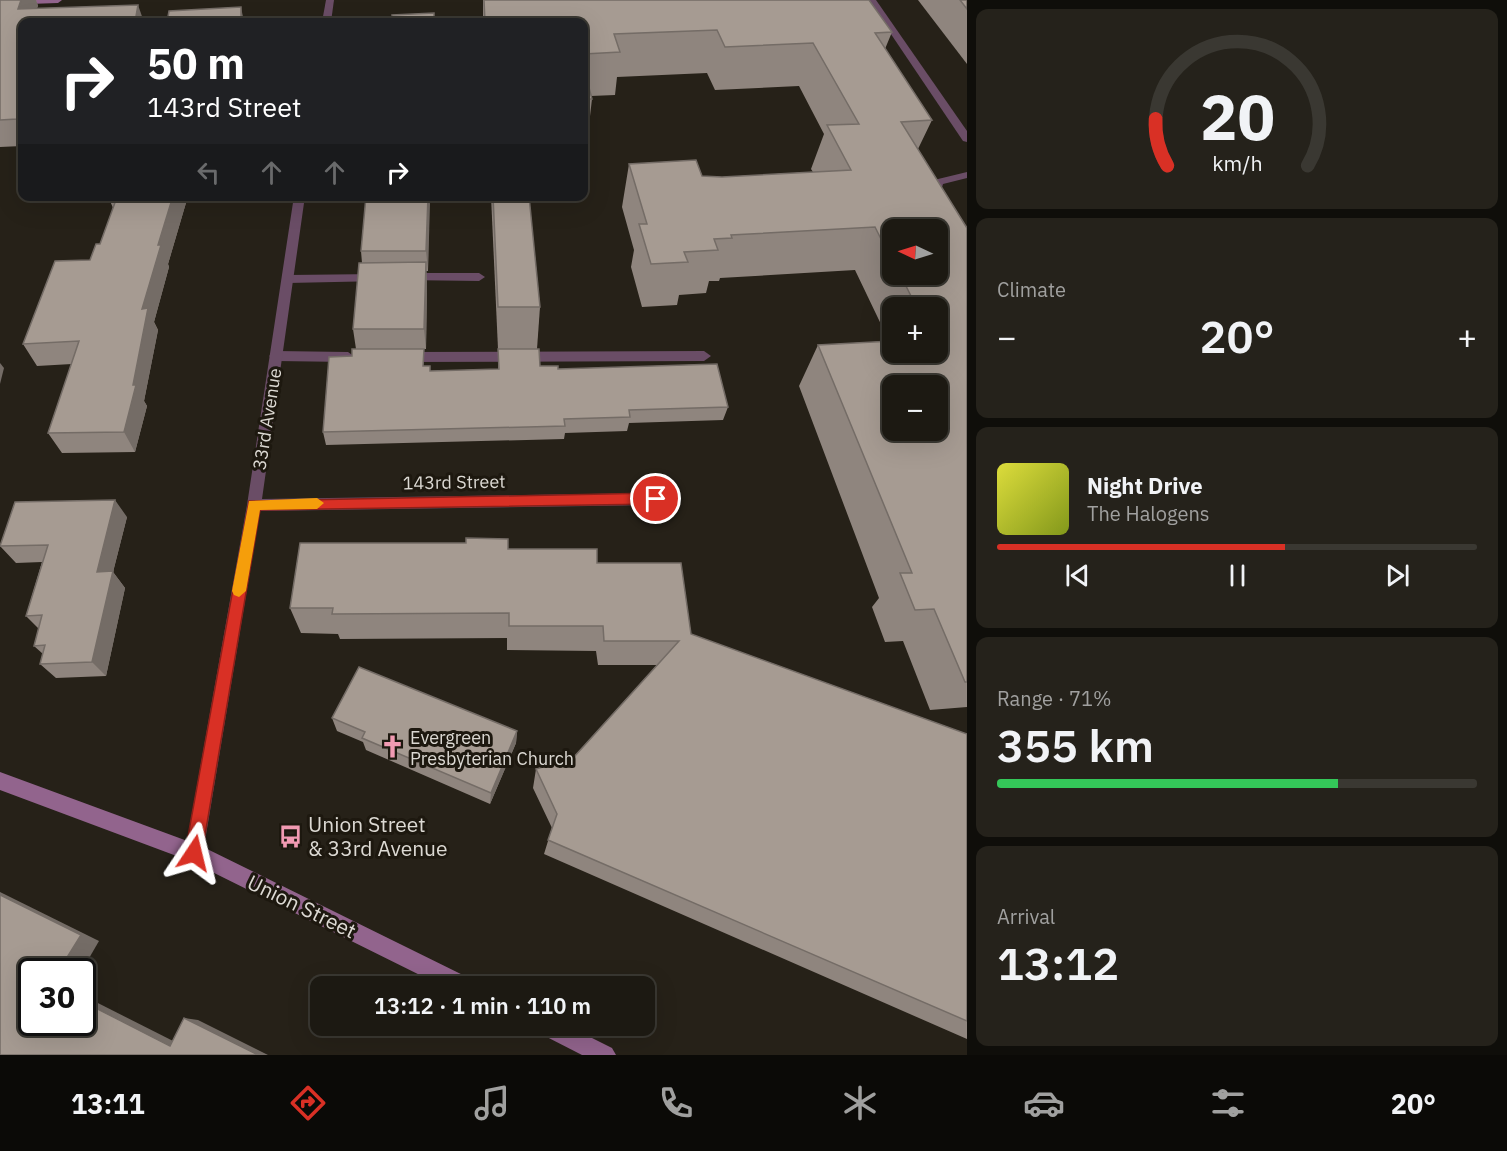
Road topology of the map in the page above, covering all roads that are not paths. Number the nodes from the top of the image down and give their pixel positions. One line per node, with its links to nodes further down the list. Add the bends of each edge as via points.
1 (58, 0): 4 (street)
2 (330, 0): 5 (street)
3 (872, 0): 6 (street)
4 (0, 2)
5 (328, 18)
6 (967, 139)
7 (967, 175): 9 (street, via 938,182 935,191)
8 (299, 201): 11 (street, 33rd Avenue)
9 (942, 209)
10 (479, 276): 11 (street)
11 (288, 279): 12 (street, 33rd Avenue)
12 (276, 356): 14 (street); 17 (street, 33rd Avenue)
13 (704, 356): 15 (street)
14 (357, 357)
15 (393, 357)
16 (656, 499): 17 (street, 143rd Street)
17 (254, 504): 19 (street, 33rd Avenue)
18 (0, 782): 19 (street, Union Street)
19 (194, 853): 20 (street, Union Street)
20 (444, 976)
21 (566, 1036): 22 (street)
22 (601, 1054)

